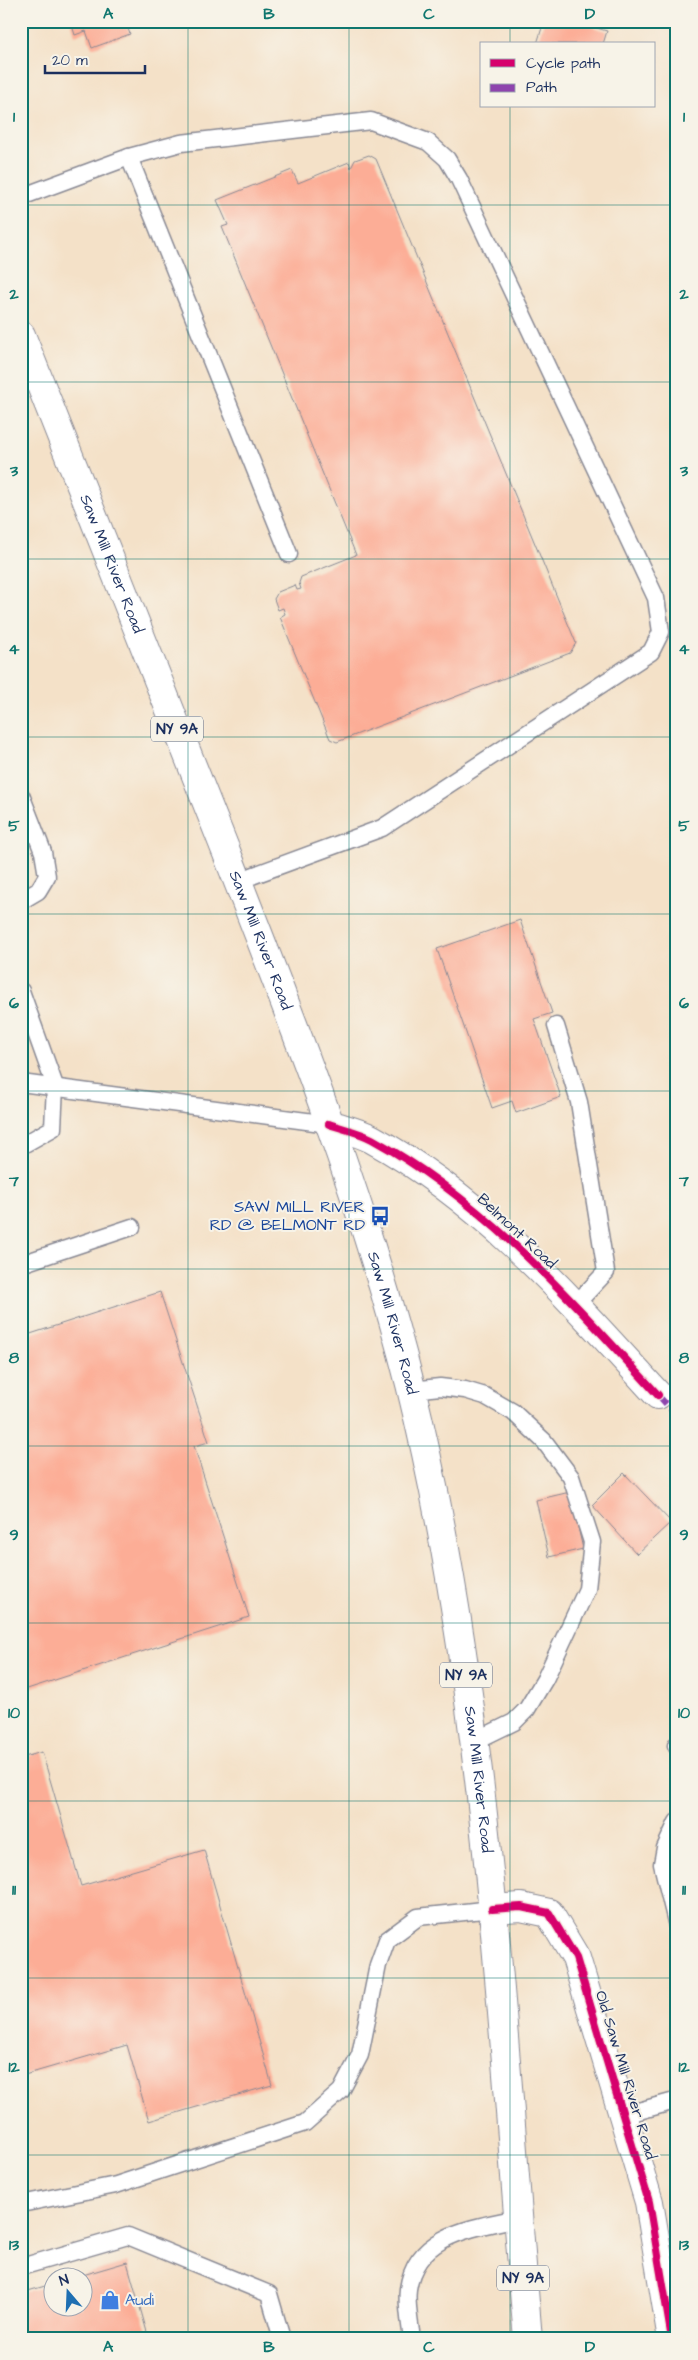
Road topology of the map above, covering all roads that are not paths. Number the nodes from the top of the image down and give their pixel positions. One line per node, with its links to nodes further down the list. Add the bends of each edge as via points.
1 (128, 158): 2 (lane); 4 (lane); 6 (lane, via 181,143 371,121 428,142 447,159 459,179 656,598 661,632 651,652 382,828)
2 (21, 197)
3 (21, 335): 6 (main road, Saw Mill River Road / NY 9A)
4 (289, 554)
5 (21, 795): 7 (lane, via 43,852 47,876 38,891)
6 (238, 881): 12 (main road, Saw Mill River Road / NY 9A)
7 (21, 901)
8 (22, 993): 11 (lane)
9 (556, 1026): 16 (lane, via 579,1102 606,1272)
10 (21, 1082): 11 (lane)
11 (55, 1086): 12 (lane); 13 (lane, via 53,1128)
12 (329, 1124): 16 (main road, Belmont Road, via 370,1138 429,1174 468,1203); 17 (main road, Saw Mill River Road / NY 9A, via 371,1247)
13 (21, 1146)
14 (132, 1227): 15 (lane)
15 (21, 1264)
16 (575, 1305): 18 (main road, Belmont Road)
17 (411, 1390): 19 (main road, Saw Mill River Road / NY 9A, via 446,1551); 19 (lane, via 440,1387 465,1390 485,1396 513,1412 544,1441 571,1476 592,1542 587,1589 545,1679 514,1722)
18 (658, 1395)
19 (475, 1741): 21 (main road, Saw Mill River Road / NY 9A)
20 (677, 1822): 22 (lane, via 665,1848 662,1864)
21 (492, 1909): 24 (main road, Old Saw Mill River Road, via 521,1907 549,1913 576,1958); 25 (lane, via 418,1917 387,1940 378,1965 360,2055 341,2091 306,2123 116,2185); 26 (main road, Saw Mill River Road / NY 9A)
22 (677, 1926)
23 (677, 2098): 24 (lane)
24 (624, 2115): 31 (main road, Old Saw Mill River Road, via 649,2202)
25 (21, 2204)
26 (518, 2218): 29 (lane, via 457,2232 429,2248 411,2275 408,2307); 30 (main road, Saw Mill River Road / NY 9A)
27 (21, 2267): 28 (lane, via 128,2236 269,2294)
28 (282, 2339)
29 (412, 2339)
30 (528, 2339)
31 (672, 2339)

